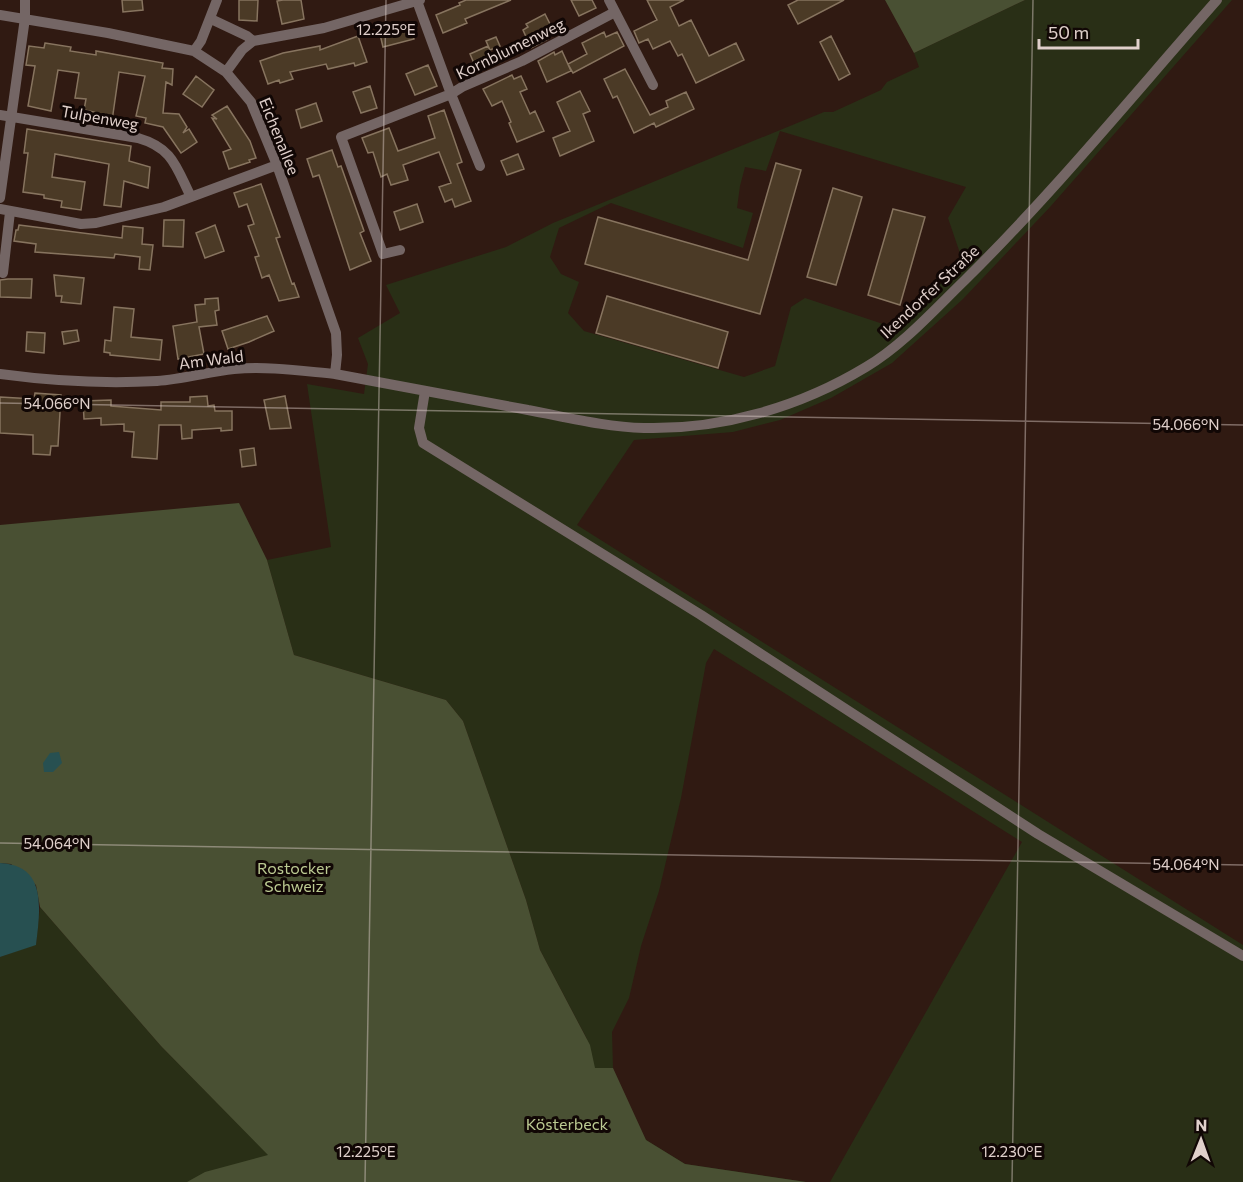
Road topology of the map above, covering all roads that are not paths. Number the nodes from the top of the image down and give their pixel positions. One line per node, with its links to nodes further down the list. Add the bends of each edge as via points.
1 (25, 0): 9 (street)
2 (217, 0): 10 (street)
3 (609, 0): 7 (street)
4 (1217, 0): 26 (street, Ikendorfer Straße, via 1005,240 910,334 868,366 826,390 738,418 643,428)
5 (418, 1): 6 (street); 15 (street, Kornblumenweg)
6 (392, 4): 11 (street, via 324,28)
7 (615, 12): 14 (street); 15 (street, Kornblumenweg)
8 (0, 15): 9 (street, Eichenallee)
9 (25, 18): 12 (street, Eichenallee); 16 (street)
10 (211, 19): 11 (street); 12 (street)
11 (253, 41): 13 (street)
12 (194, 51): 13 (street, Eichenallee)
13 (226, 72): 17 (street, Eichenallee, via 251,102)
14 (652, 85)
15 (451, 94): 18 (street, Kornblumenweg); 22 (street, Kornblumenweg, via 341,137 383,254)
16 (6, 116): 19 (street, Tulpenweg, via 152,142 172,159); 20 (street)
17 (277, 165): 19 (street); 25 (street, Eichenallee, via 336,333)
18 (480, 166)
19 (191, 197): 21 (street, via 96,223 81,224)
20 (0, 198)
21 (5, 210): 23 (street)
22 (400, 250)
23 (3, 273)
24 (0, 374): 25 (street, Am Wald, via 110,382 159,381 235,369)
25 (335, 374): 26 (street, Am Wald)
26 (424, 391): 27 (street, via 419,428 423,443 701,615 1038,834)
27 (1243, 956)

